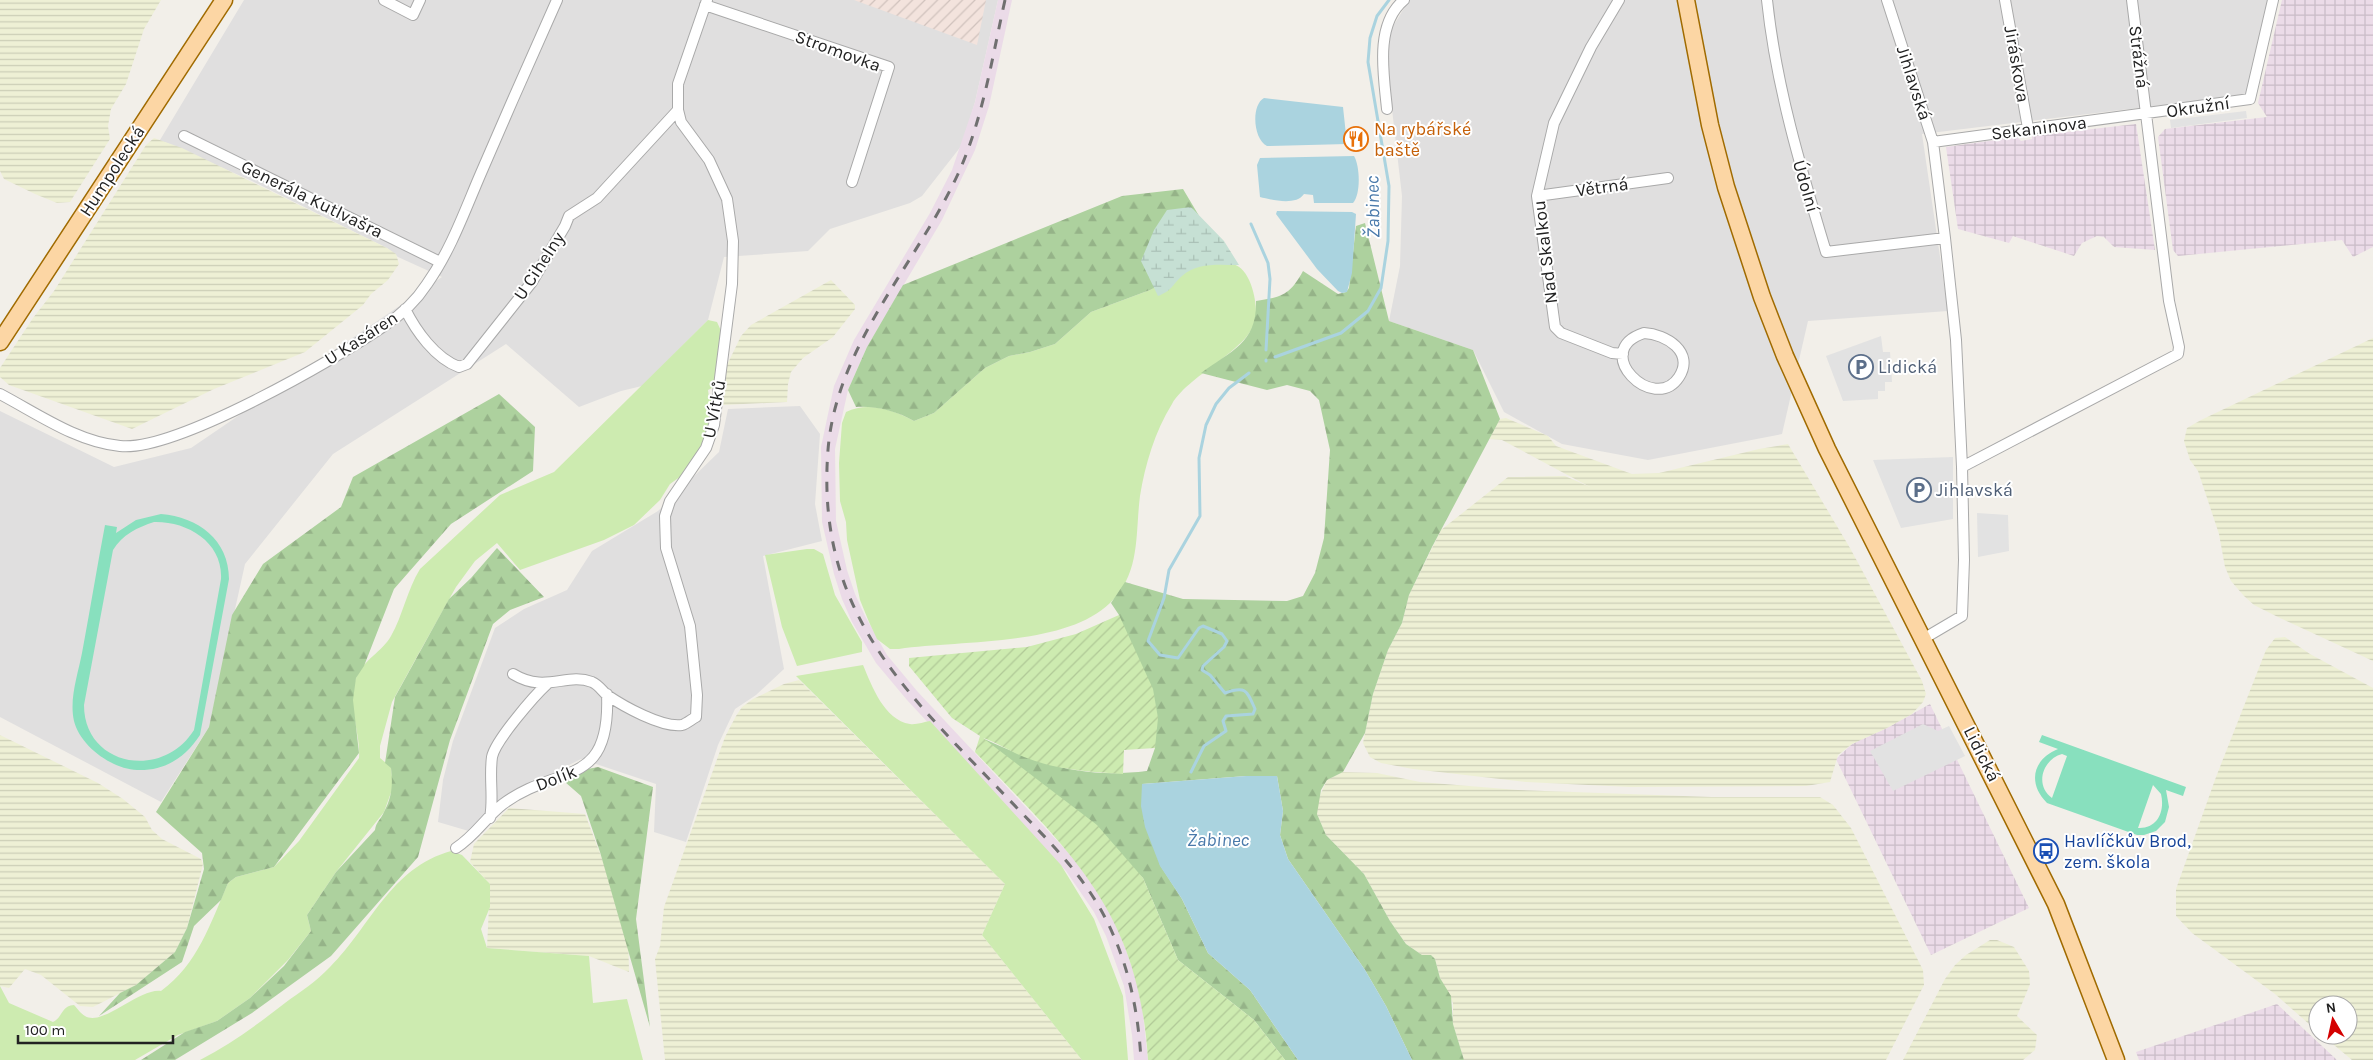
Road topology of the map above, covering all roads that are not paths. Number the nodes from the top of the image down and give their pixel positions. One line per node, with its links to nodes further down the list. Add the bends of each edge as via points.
1 (224, 0): 26 (main road, Humpolecká)
2 (384, 0): 3 (street, via 413,15)
3 (420, 0)
4 (557, 0): 24 (street, U Kasáren)
5 (1404, 0): 14 (street, via 1391,19 1382,47)
6 (1619, 0): 22 (street, Nad Skalkou, via 1554,123)
7 (1686, 0): 30 (main road, Lidická, via 1714,142 1728,196 1762,297 1823,440)
8 (1767, 0): 23 (street, Údolní, via 1771,39 1793,142 1826,252)
9 (1887, 0): 19 (street, Jihlavská)
10 (2005, 0): 17 (street, Jiráskova)
11 (2132, 0): 16 (street, Strážná)
12 (2273, 0): 16 (street, Okružní, via 2250,99)
13 (706, 3): 15 (street, U Vítků, via 678,84); 21 (street, Stromovka, via 889,67)
14 (1387, 109)
15 (678, 110): 25 (street, U Cihelny, via 596,198 569,216 532,282 466,364 454,365 436,351 422,337); 33 (street, U Vítků, via 681,122 721,182 731,215 733,241 728,324 714,425 706,448 670,501 665,516 666,548 690,626 696,671 696,717 682,725 656,721)
16 (2146, 114): 17 (street, Sekaninova); 29 (street, Strážná, via 2178,354)
17 (2028, 128): 19 (street, Sekaninova)
18 (184, 136): 24 (street, Generála Kutlvašra)
19 (1932, 142): 23 (street, Jihlavská)
20 (1668, 178): 22 (street, Větrná)
21 (852, 182)
22 (1537, 196): 27 (street, Nad Skalkou, via 1555,327 1561,333 1612,353)
23 (1945, 238): 29 (street, Jihlavská, via 1956,340)
24 (440, 262): 25 (street, U Kasáren)
25 (406, 309): 28 (street, U Kasáren, via 385,326 308,371 228,413 176,435 138,446 121,447 84,439)
26 (0, 342)
27 (1623, 354): 27 (street, via 1636,336 1662,336 1677,346 1682,370 1672,384 1648,387 1631,377 1623,364)
28 (0, 394)
29 (1962, 466): 30 (street, Jihlavská, via 1962,616)
30 (1922, 639): 36 (main road, Lidická, via 2030,846)
31 (513, 674): 32 (street, via 522,680)
32 (547, 684): 33 (street, via 583,680 595,684); 34 (street, via 494,752 489,786)
33 (607, 694): 34 (street, Dolík, via 607,723 596,756 582,769 528,788 502,805)
34 (490, 819): 35 (street, Dolík)
35 (456, 848)
36 (2116, 1060)

